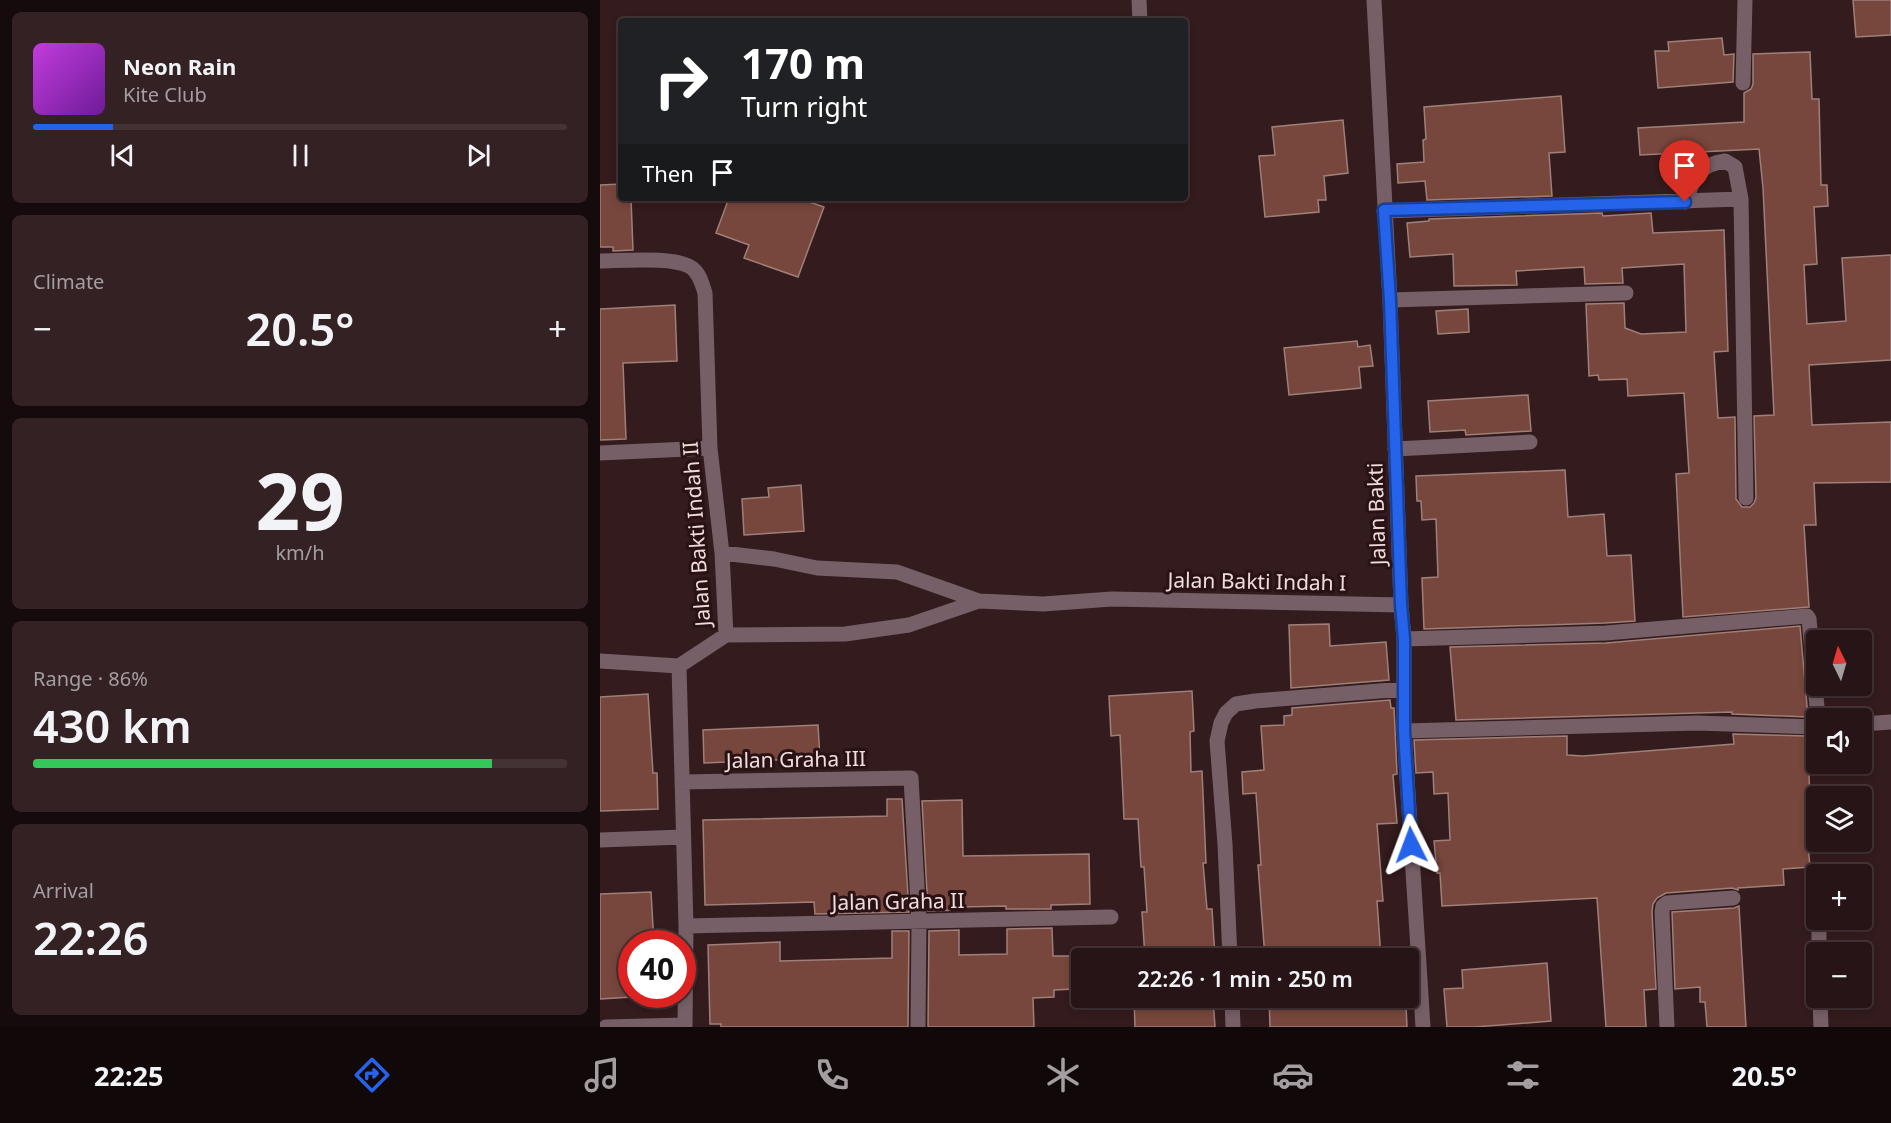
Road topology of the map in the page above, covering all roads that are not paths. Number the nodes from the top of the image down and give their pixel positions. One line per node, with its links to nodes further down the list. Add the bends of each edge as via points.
1 (1139, 0): 4 (street)
2 (1374, 0): 8 (street, Jalan Bakti)
3 (1745, 0): 5 (street)
4 (1140, 18)
5 (1743, 83)
6 (1742, 199): 7 (street); 7 (street, via 1734,167 1725,161 1701,170); 16 (street)
7 (1685, 202): 8 (street)
8 (1384, 210): 11 (street, Jalan Bakti)
9 (600, 261): 13 (street, Jalan Bakti Indah II, via 657,260 691,267 700,278 705,293)
10 (1626, 293): 11 (street)
11 (1390, 300): 14 (street, Jalan Bakti)
12 (1530, 442): 14 (street)
13 (710, 448): 15 (street); 17 (street, Jalan Bakti Indah II)
14 (1395, 449): 19 (street, Jalan Bakti)
15 (600, 453)
16 (1746, 498)
17 (722, 553): 18 (street, via 817,568 897,572); 20 (street, Jalan Bakti Indah II)
18 (979, 600): 19 (street, Jalan Bakti Indah I, via 1044,604 1112,599); 20 (street, via 909,624 845,634)
19 (1401, 605): 21 (street, Jalan Bakti)
20 (726, 635): 23 (street, Jalan Bakti Indah II)
21 (1404, 639): 24 (street, Jalan Bakti); 25 (street, via 1606,633 1807,616)
22 (600, 662): 23 (street)
23 (679, 666): 30 (street)
24 (1404, 689): 29 (street, Jalan Bakti); 37 (street, via 1255,700 1236,704 1226,713 1217,741)
25 (1817, 708)
26 (1891, 722): 27 (street)
27 (1872, 723)
28 (1806, 727): 29 (street, via 1697,723)
29 (1404, 731): 44 (street, Jalan Bakti)
30 (682, 782): 31 (street); 35 (street, Jalan Graha III, via 911,778)
31 (683, 837): 32 (street); 36 (street)
32 (600, 840)
33 (1733, 898): 45 (street, via 1663,906)
34 (1111, 917): 35 (street, Jalan Graha II)
35 (919, 922): 36 (street, Jalan Graha II); 42 (street)
36 (686, 927): 40 (street)
37 (1230, 948)
38 (1232, 1008): 43 (street)
39 (1820, 1008): 46 (street)
40 (685, 1026): 41 (street)
41 (606, 1027)
42 (918, 1027)
43 (1233, 1027)
44 (1423, 1027)
45 (1667, 1027)
46 (1821, 1027)

